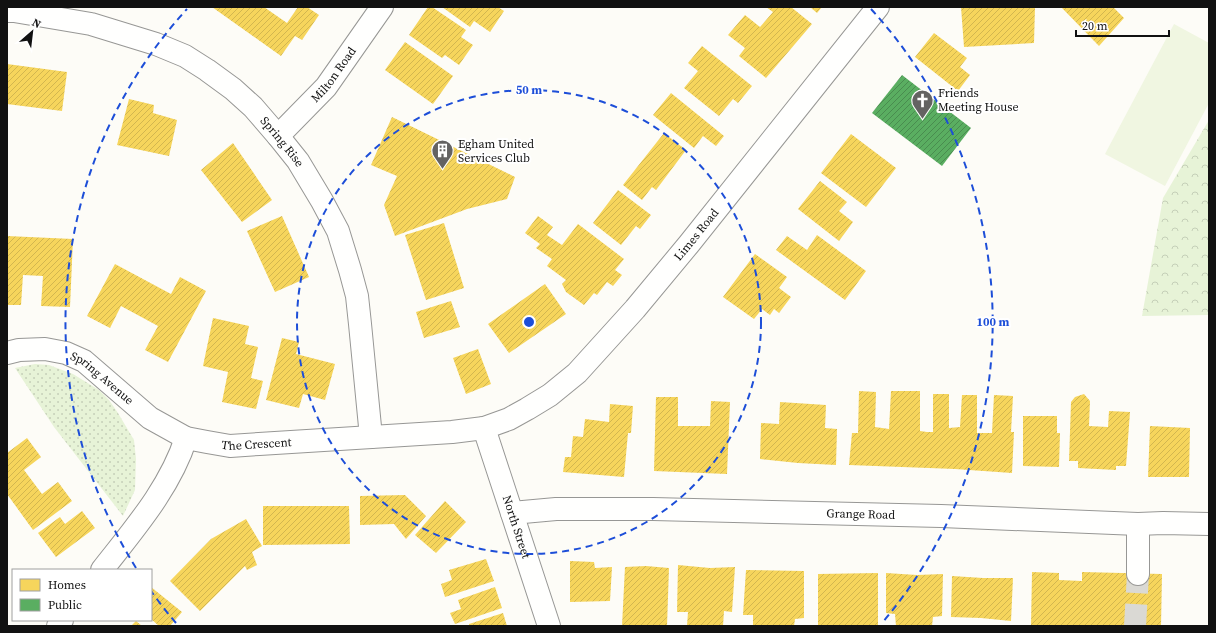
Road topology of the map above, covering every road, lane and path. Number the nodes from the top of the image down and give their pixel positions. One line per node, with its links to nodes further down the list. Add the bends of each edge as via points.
1 (382, 7): 5 (street, Milton Road, via 326,87)
2 (878, 7): 7 (street, Limes Road, via 689,244 577,373 550,395 527,409)
3 (42, 11): 4 (street, Spring Rise); 5 (street, Spring Rise, via 156,44 185,56 233,89)
4 (7, 12)
5 (278, 136): 8 (street, Spring Rise, via 298,161 338,231 356,296)
6 (7, 353): 9 (street, Spring Avenue, via 45,349 66,353 84,361 150,418)
7 (484, 428): 8 (street, The Crescent); 10 (street, North Street)
8 (371, 437): 9 (street, The Crescent, via 230,446)
9 (186, 438): 13 (street, via 182,452 162,488)
10 (512, 514): 11 (street, Grange Road, via 556,509 660,510 941,516); 15 (street, North Street)
11 (1138, 524): 12 (street, Grange Road); 14 (street)
12 (1209, 524)
13 (103, 569)
14 (1138, 574)
15 (549, 626)

